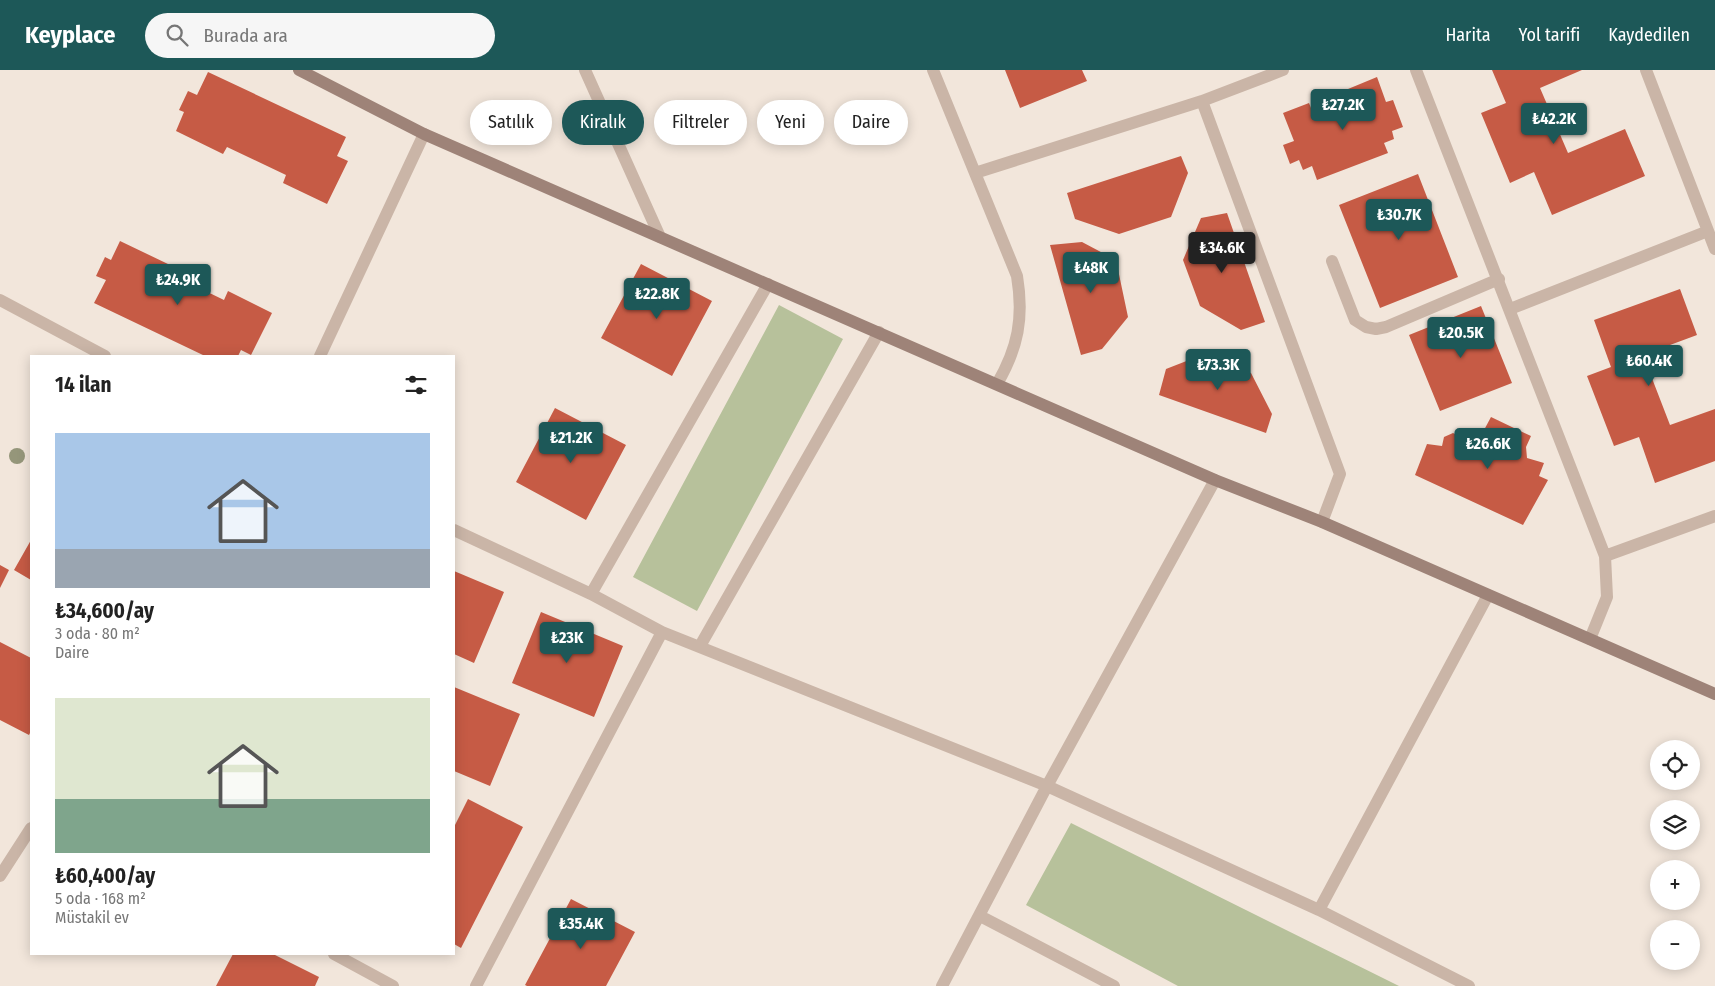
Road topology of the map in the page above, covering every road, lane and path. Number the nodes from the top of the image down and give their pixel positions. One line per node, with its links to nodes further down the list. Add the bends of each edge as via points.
1 (299, 70): 8 (street)
2 (585, 70): 11 (street)
3 (933, 70): 9 (street)
4 (1283, 70): 7 (street)
5 (1416, 70): 14 (street)
6 (1646, 70): 10 (street)
7 (1202, 101): 9 (street); 24 (street, via 1340,474)
8 (424, 134): 11 (street); 20 (street)
9 (975, 173): 21 (street, via 1017,276 1020,295 1018,333)
10 (1708, 230): 12 (street); 17 (street)
11 (660, 237): 15 (street)
12 (1715, 249)
13 (1332, 261): 14 (street, via 1355,320 1376,329)
14 (1499, 279): 17 (street)
15 (768, 284): 18 (street); 27 (street)
16 (0, 300): 19 (street)
17 (1510, 309): 26 (street)
18 (879, 332): 21 (street); 31 (street)
19 (103, 355)
20 (320, 355)
21 (997, 384): 22 (street)
22 (1216, 480): 24 (street); 33 (street)
23 (1715, 516): 26 (street)
24 (1322, 522): 28 (street)
25 (455, 530): 27 (street)
26 (1605, 556): 30 (street, via 1607,597)
27 (591, 594): 29 (street)
28 (1488, 595): 30 (street); 36 (street)
29 (662, 632): 31 (street); 40 (street)
30 (1590, 638): 32 (street)
31 (700, 646): 33 (street)
32 (1715, 694)
33 (1047, 786): 36 (street); 37 (street)
34 (30, 830): 35 (street)
35 (0, 876)
36 (1319, 910): 43 (street)
37 (980, 916): 41 (street); 42 (street)
38 (336, 955): 39 (street)
39 (392, 986)
40 (476, 986)
41 (942, 986)
42 (1114, 986)
43 (1470, 986)

